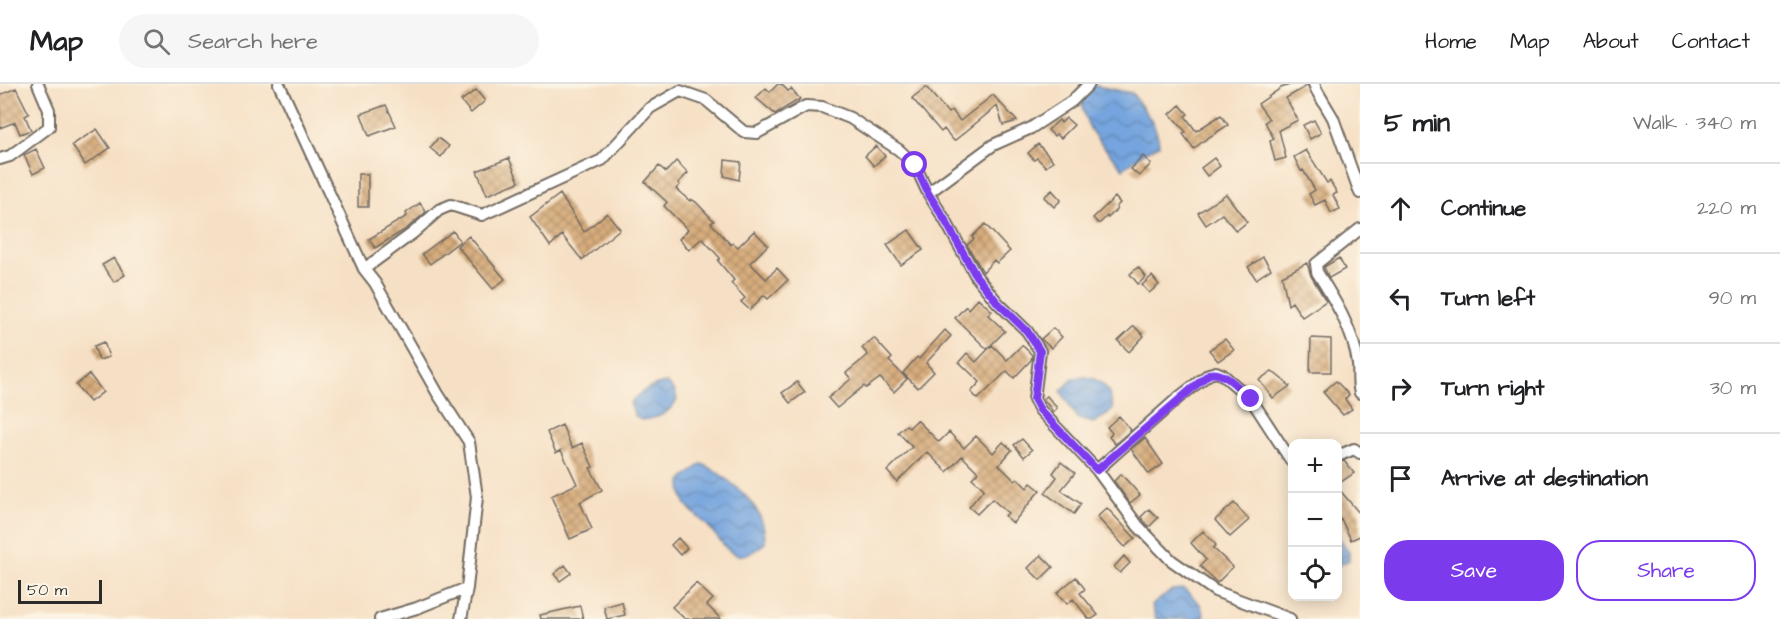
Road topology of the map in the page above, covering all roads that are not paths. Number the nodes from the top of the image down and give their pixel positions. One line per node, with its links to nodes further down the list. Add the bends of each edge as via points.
1 (39, 84): 5 (street, via 49,110 49,127)
2 (279, 84): 9 (street)
3 (1089, 84): 6 (street, via 1072,101 1031,128 993,145)
4 (1314, 84): 7 (street, via 1333,118)
5 (0, 159)
6 (928, 193): 9 (street, via 915,165 899,150 850,118 822,106 806,106 757,133 744,132 706,100 680,91 650,108 602,160 482,215 451,206 439,210); 14 (street, via 976,276 1027,331 1040,351 1034,399 1040,410)
7 (1360, 193)
8 (1360, 229): 10 (street, via 1316,264 1353,342)
9 (364, 269): 15 (street, via 469,442 477,497)
10 (1360, 393)
11 (1358, 449): 13 (street)
12 (1288, 454): 14 (street, via 1251,399 1216,372 1178,398)
13 (1342, 455)
14 (1097, 470): 18 (street, via 1138,526 1171,560 1215,591)
15 (466, 588): 16 (street); 17 (street)
16 (380, 619)
17 (461, 619)
18 (1290, 619)

